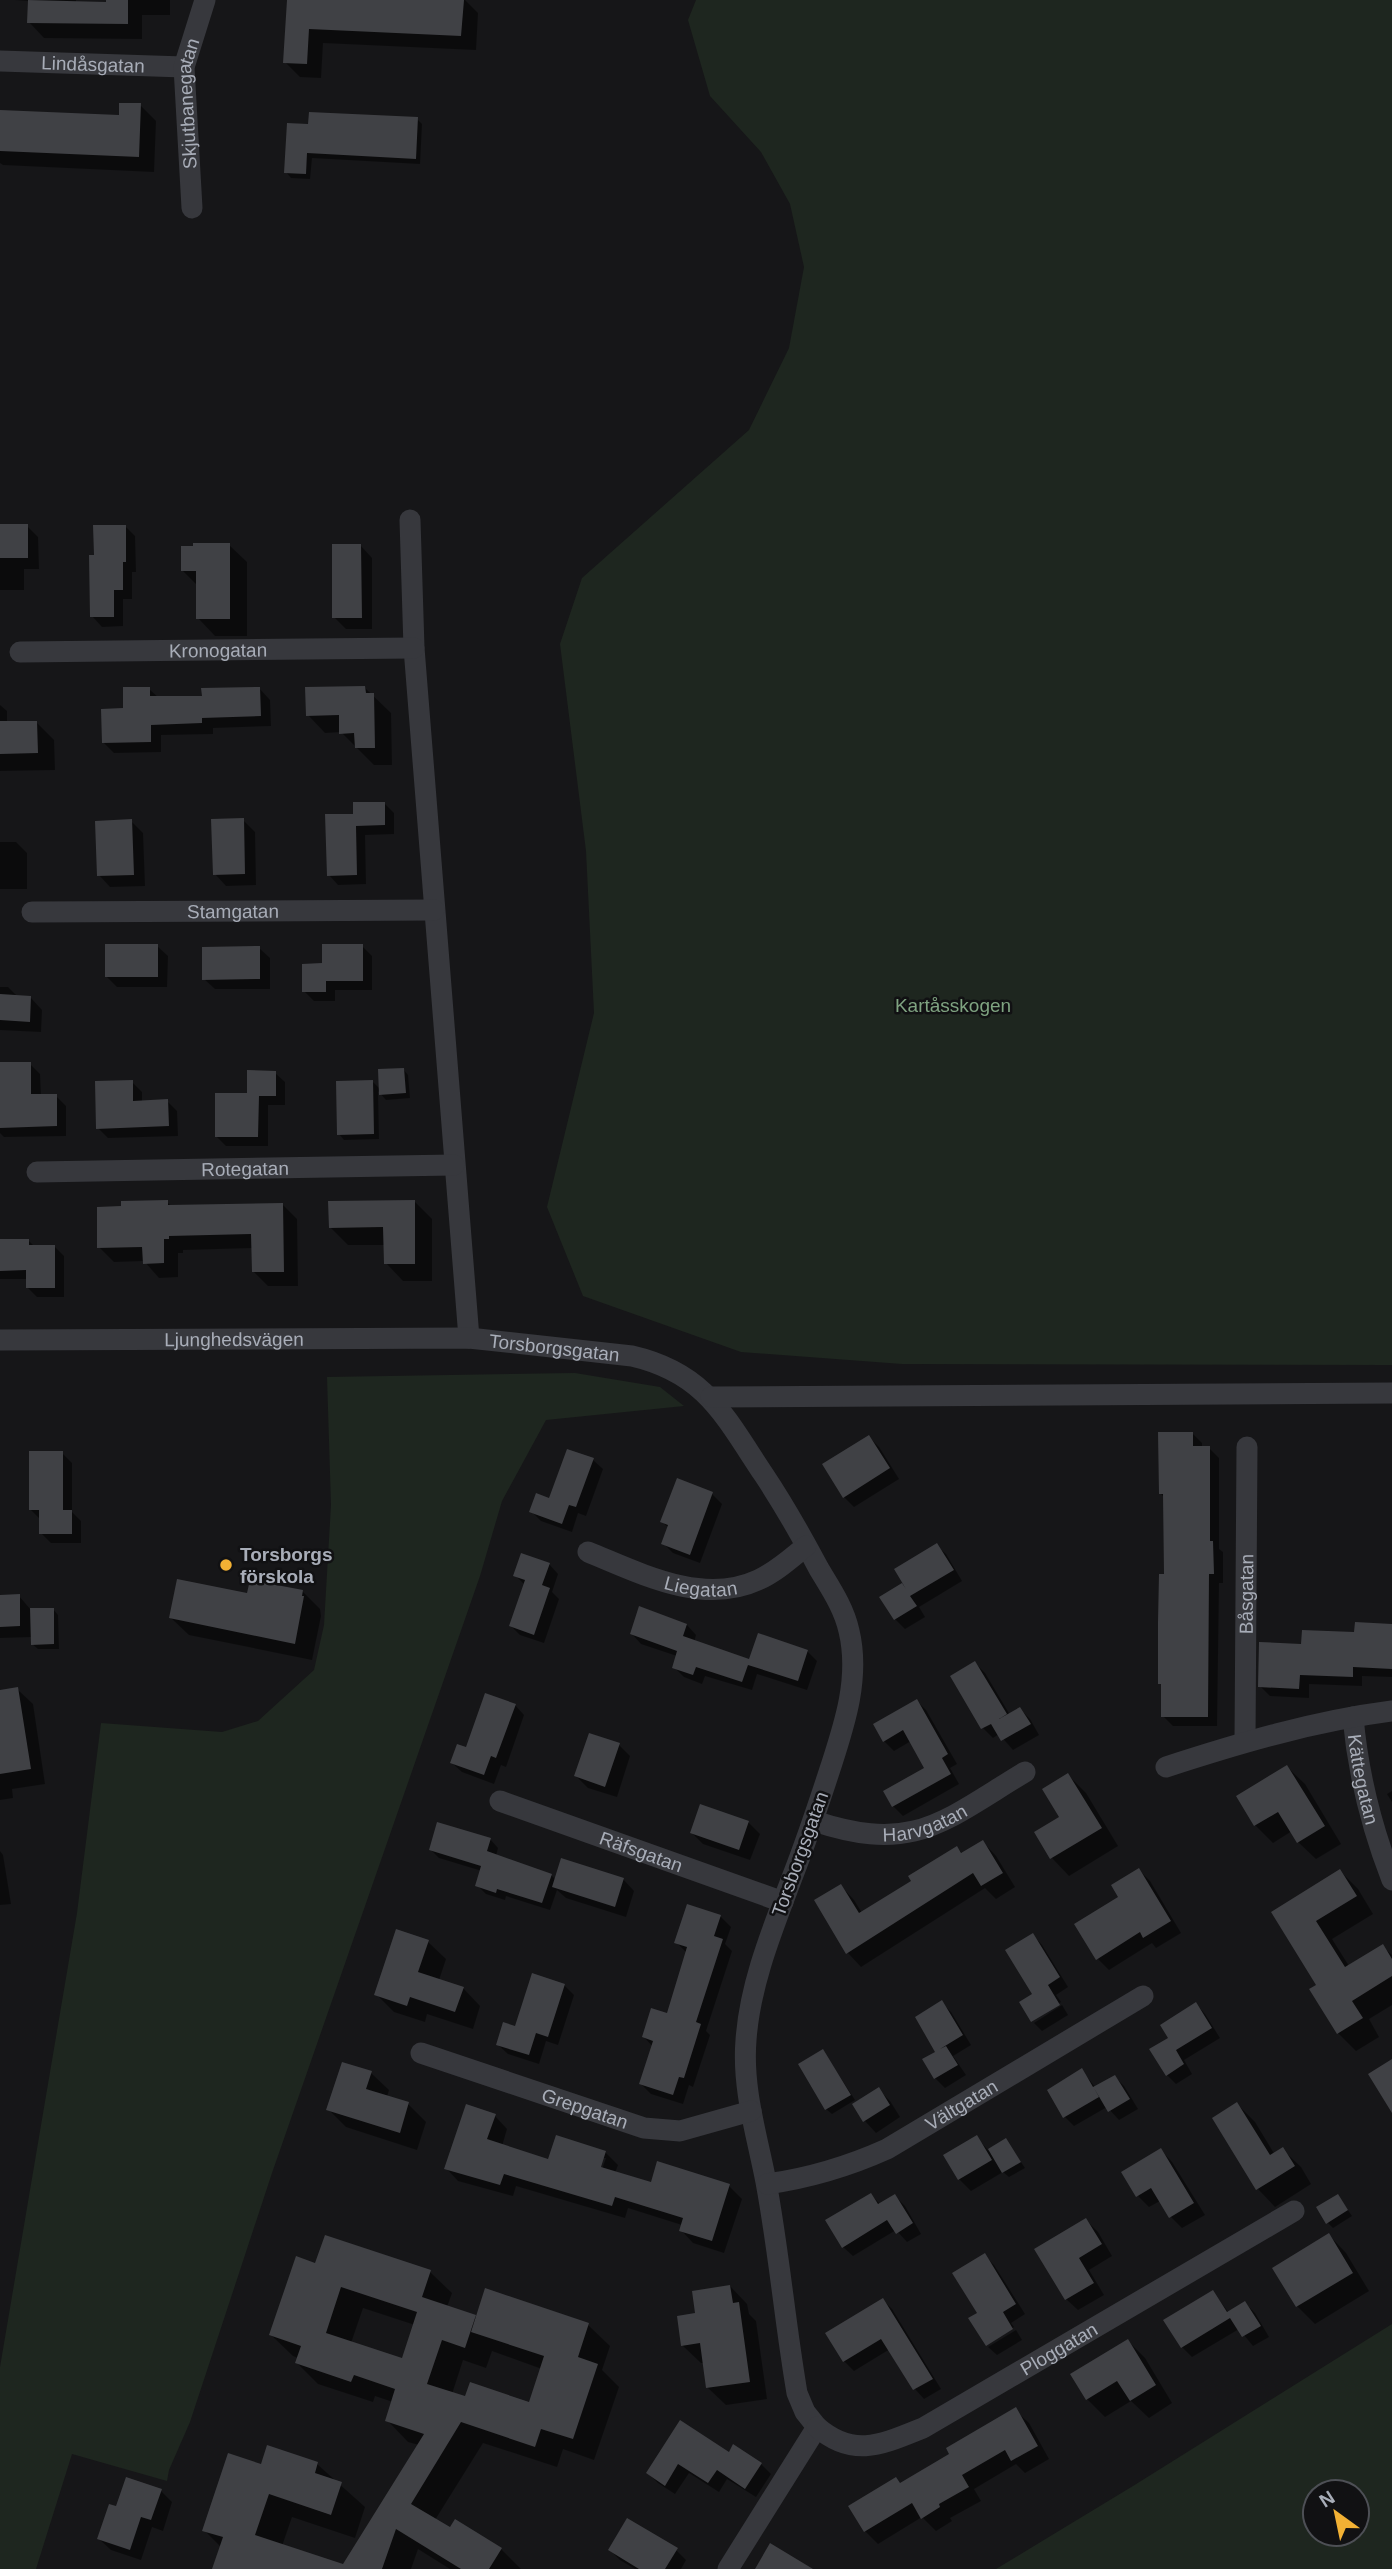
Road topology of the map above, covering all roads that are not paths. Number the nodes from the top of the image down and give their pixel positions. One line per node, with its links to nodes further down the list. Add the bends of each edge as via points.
1 (205, 0): 3 (street, Skjutbanegatan)
2 (0, 61): 3 (street, Lindåsgatan)
3 (184, 67): 4 (street, Skjutbanegatan)
4 (192, 208)
5 (410, 520): 6 (street)
6 (414, 648): 7 (street, Kronogatan); 8 (street)
7 (20, 652)
8 (434, 910): 9 (street, Stamgatan); 10 (street)
9 (32, 912)
10 (454, 1165): 11 (street, Rotegatan); 12 (street)
11 (37, 1172)
12 (468, 1338): 13 (street, Ljunghedsvägen); 15 (street, Torsborgsgatan, via 605,1352 655,1362)
13 (0, 1340)
14 (1392, 1393): 15 (street)
15 (711, 1397): 17 (street, Torsborgsgatan)
16 (1247, 1447): 21 (street, Båsgatan)
17 (806, 1546): 18 (street, Liegatan, via 761,1579 729,1589 688,1588); 25 (street, Torsborgsgatan, via 841,1606 854,1667 842,1731)
18 (588, 1552)
19 (1392, 1711): 20 (street)
20 (1353, 1717): 21 (street); 26 (street, Kättegatan, via 1364,1794)
21 (1245, 1741): 22 (street)
22 (1166, 1767)
23 (1025, 1772): 25 (street, Harvgatan, via 941,1823 910,1833 856,1833)
24 (500, 1801): 27 (street, Räfsgatan)
25 (814, 1821): 27 (street, Torsborgsgatan)
26 (1392, 1880)
27 (783, 1902): 30 (street, Torsborgsgatan, via 750,2006 744,2061)
28 (1143, 1996): 31 (street, Vältgatan, via 887,2149 828,2172)
29 (421, 2053): 30 (street, Grepgatan, via 643,2128 680,2132)
30 (751, 2110): 31 (street, Torsborgsgatan)
31 (766, 2184): 33 (street, Torsborgsgatan, via 797,2393 804,2412)
32 (1294, 2211): 33 (street, Ploggatan, via 923,2428 877,2445 858,2446 841,2444)
33 (817, 2427): 34 (street)
34 (728, 2569)

